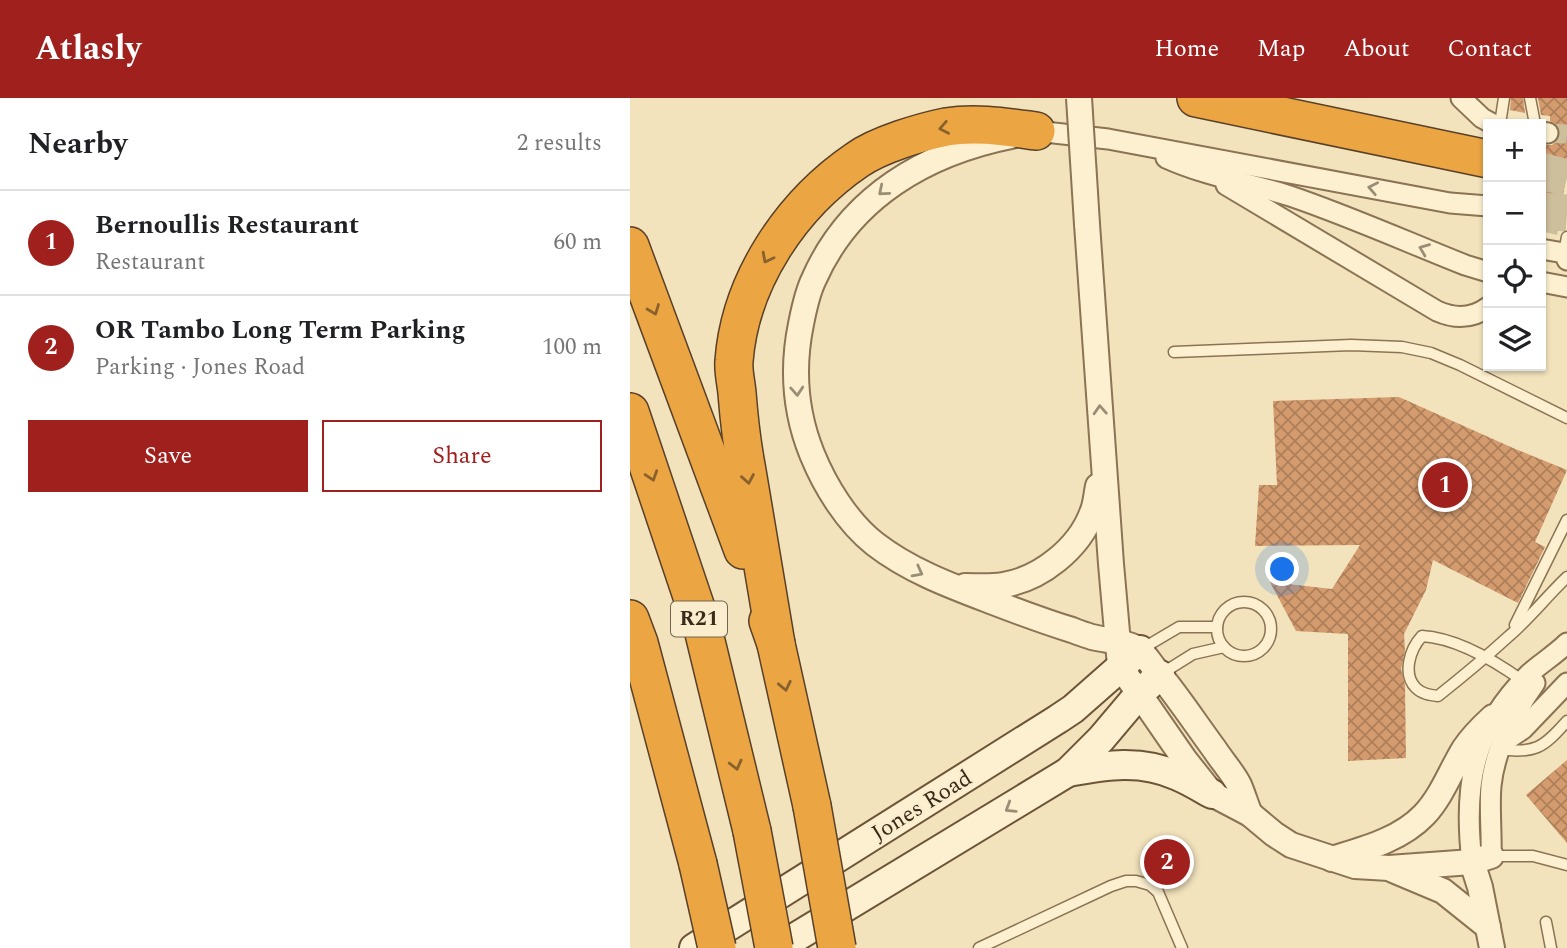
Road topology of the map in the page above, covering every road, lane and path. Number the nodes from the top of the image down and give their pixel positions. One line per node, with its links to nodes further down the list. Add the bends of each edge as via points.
1 (1079, 98): 24 (street, one-way to 1, bridge)
2 (1195, 98): 11 (highway)
3 (1461, 98): 6 (street)
4 (1504, 98): 7 (lane)
5 (1530, 98): 8 (lane)
6 (1484, 119)
7 (1501, 119)
8 (1537, 119)
9 (1036, 131): 10 (street); 27 (street, one-way to 27, via 940,157 894,182 862,209 844,228 813,280 797,344 797,404 804,435 836,500 874,543 902,563); 31 (highway, one-way to 31, via 995,125 946,127 901,139 859,158 805,204 757,277 739,321 734,364 741,439)
10 (1135, 144): 12 (street); 13 (street, one-way to 10)
11 (1483, 158)
12 (1210, 175): 17 (street, one-way to 12, via 1286,195); 20 (street, via 1437,310 1457,317)
13 (1483, 207)
14 (630, 246): 31 (highway, one-way to 31)
15 (1546, 249): 16 (street)
16 (1566, 250)
17 (1483, 270)
18 (1546, 283): 19 (street)
19 (1567, 287)
20 (1486, 308)
21 (1174, 352): 23 (lane, via 1402,346 1460,365)
22 (630, 412): 54 (highway, R21, one-way to 54, bridge, via 703,629)
23 (1567, 418)
24 (1102, 453): 27 (street, via 1095,506 1064,554 1038,572 1006,584); 34 (street)
25 (1567, 520): 30 (lane)
26 (1567, 577): 30 (lane)
27 (951, 586): 34 (street)
28 (630, 619): 53 (highway, R21, bridge)
29 (1217, 627): 32 (lane); 32 (lane, via 1228,607 1238,603 1260,607 1271,626 1270,637 1255,654 1233,654); 34 (lane, via 1179,627)
30 (1510, 635): 35 (lane)
31 (776, 644): 55 (highway, one-way to 55, bridge)
32 (1224, 647): 36 (lane, via 1192,654)
33 (1562, 648): 37 (street); 42 (street, via 1516,711)
34 (1126, 652): 36 (street); 39 (street); 52 (main road, Jones Road, via 1073,709)
35 (1485, 656): 35 (lane, via 1438,696 1416,688 1409,676 1410,657 1422,636); 37 (lane)
36 (1160, 675): 39 (main road); 45 (street, via 1238,783)
37 (1522, 681): 40 (street)
38 (1567, 683): 42 (street)
39 (1139, 694): 43 (main road); 44 (street)
40 (1493, 717): 46 (street, via 1470,787 1469,838); 47 (street, via 1466,747 1424,815 1378,844)
41 (1567, 722): 42 (lane, via 1534,749 1518,752)
42 (1500, 746): 46 (street)
43 (1068, 772): 44 (main road, via 1107,765 1150,767); 54 (main road, Jones Road, one-way to 54)
44 (1212, 794): 45 (street)
45 (1250, 814): 47 (street, via 1291,845)
46 (1482, 859): 48 (lane, via 1533,856); 49 (street); 51 (street, via 1480,887)
47 (1331, 860): 49 (street)
48 (1567, 865)
49 (1389, 868): 51 (street, via 1443,891)
50 (1546, 922): 58 (lane)
51 (1490, 938)
52 (694, 948)
53 (717, 948)
54 (776, 948)
55 (837, 948)
56 (979, 948): 57 (lane, via 1111,886 1136,881 1158,892)
57 (1182, 948)
58 (1551, 948)

